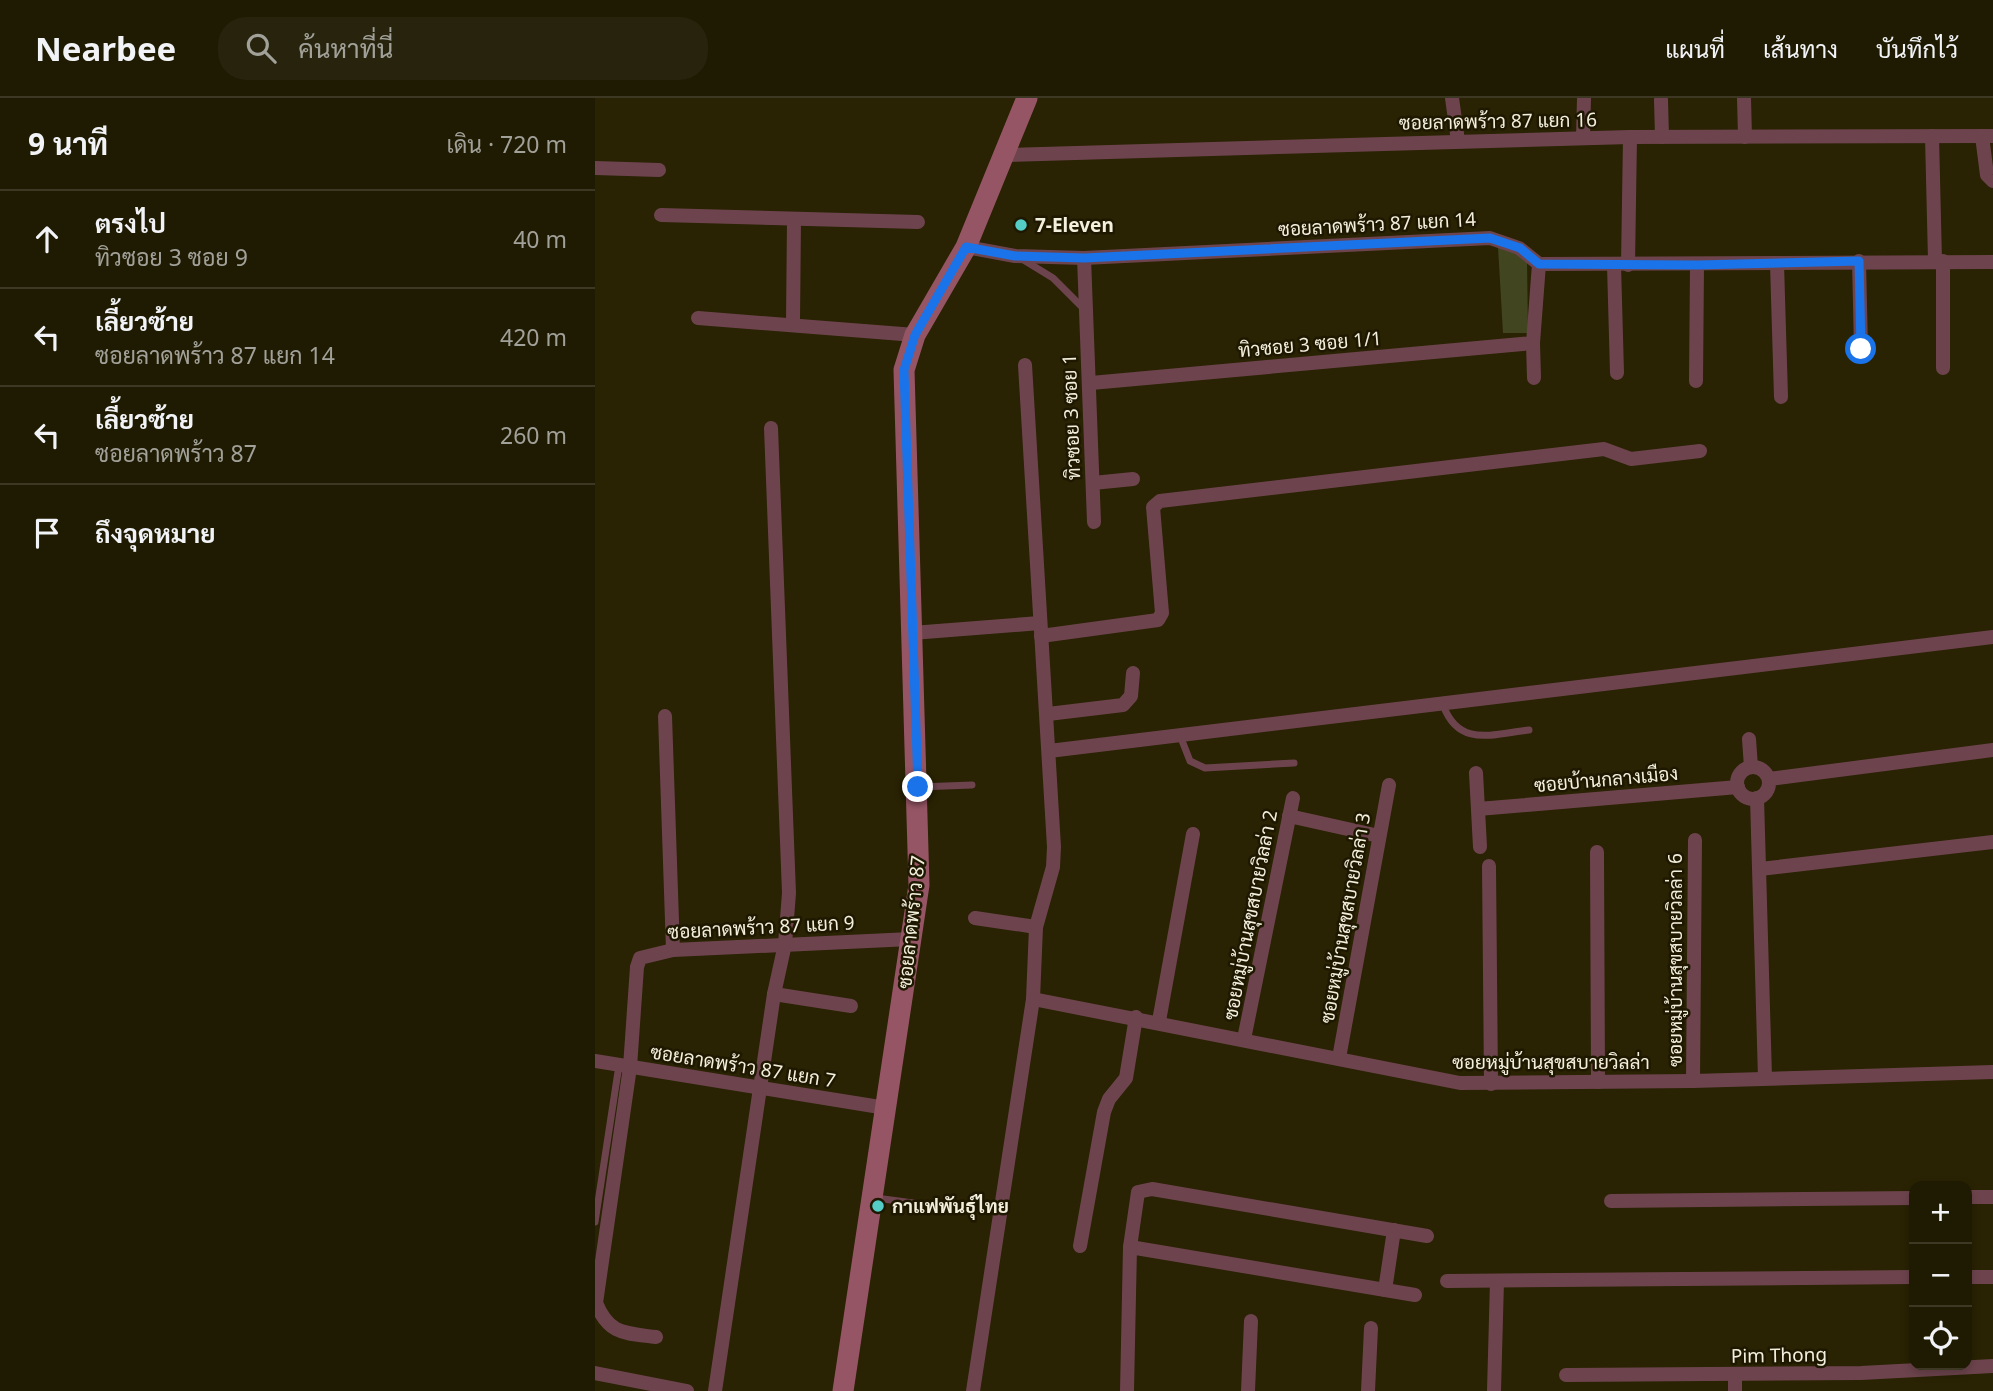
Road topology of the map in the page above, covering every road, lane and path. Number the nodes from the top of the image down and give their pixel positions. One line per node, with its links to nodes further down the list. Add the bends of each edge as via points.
1 (1027, 98): 13 (street, ซอยลาดพร้าว 87)
2 (1453, 98): 12 (street)
3 (1584, 98): 11 (street)
4 (1744, 98): 10 (street)
5 (1661, 100): 9 (street)
6 (1933, 135): 7 (street, ซอยลาดพร้าว 87 แยก 16); 10 (street, ซอยลาดพร้าว 87 แยก 16); 24 (street)
7 (1988, 136): 16 (street, via 1987,175)
8 (1630, 137): 9 (street, ซอยลาดพร้าว 87 แยก 16); 11 (street, ซอยลาดพร้าว 87 แยก 16); 28 (street)
9 (1662, 137): 10 (street, ซอยลาดพร้าว 87 แยก 16)
10 (1745, 137)
11 (1583, 138): 12 (street, ซอยลาดพร้าว 87 แยก 16)
12 (1458, 141): 13 (street, ซอยลาดพร้าว 87 แยก 16)
13 (1005, 155): 20 (street, ซอยลาดพร้าว 87)
14 (595, 169): 15 (street)
15 (659, 170)
16 (1993, 181)
17 (661, 215): 18 (street)
18 (794, 219): 19 (street); 32 (street)
19 (918, 222)
20 (966, 247): 21 (street, ซอยลาดพร้าว 87 แยก 14); 33 (street, ซอยลาดพร้าว 87)
21 (1015, 256): 22 (street, ซอยลาดพร้าว 87 แยก 14); 30 (lane, via 1053,278)
22 (1084, 258): 26 (street, ซอยลาดพร้าว 87 แยก 14, via 1490,238 1520,248); 30 (street, ทิวซอย 3 ซอย 1)
23 (1859, 261): 24 (street); 27 (street); 35 (street)
24 (1939, 261): 25 (street); 37 (street)
25 (1993, 262)
26 (1539, 264): 28 (street); 34 (street)
27 (1777, 264): 29 (street); 42 (street)
28 (1621, 265): 29 (street); 38 (street)
29 (1697, 265): 40 (street)
30 (1085, 311): 41 (street, ทิวซอย 3 ซอย 1)
31 (698, 318): 32 (street)
32 (793, 323): 33 (street)
33 (915, 335): 49 (street, ซอยลาดพร้าว 87, via 903,391)
34 (1532, 343): 39 (street); 41 (street, ทิวซอย 3 ซอย 1/1)
35 (1861, 349)
36 (1025, 365): 48 (street)
37 (1943, 368)
38 (1617, 373)
39 (1534, 378)
40 (1696, 381)
41 (1091, 383): 46 (street, ทิวซอย 3 ซอย 1)
42 (1781, 397)
43 (772, 428): 83 (street, via 789,893)
44 (1700, 451): 48 (street, via 1631,459 1604,449 1160,501 1153,507 1162,613 1158,620)
45 (1133, 479): 46 (street)
46 (1093, 483): 47 (street, ทิวซอย 3 ซอย 1)
47 (1094, 522)
48 (1041, 630): 49 (street); 53 (street)
49 (912, 633): 66 (street, ซอยลาดพร้าว 87)
50 (1993, 638): 52 (street)
51 (1133, 673): 53 (street, via 1131,696 1123,705)
52 (1443, 705): 55 (lane, via 1454,727 1464,733); 56 (street)
53 (1048, 714): 59 (street)
54 (665, 716): 84 (street)
55 (1529, 730)
56 (1181, 738): 59 (street); 60 (lane, via 1190,761 1205,768)
57 (1749, 739): 61 (street)
58 (1993, 750): 63 (street)
59 (1049, 751): 81 (street, via 1053,867)
60 (1294, 763)
61 (1751, 767): 63 (street, via 1762,770); 67 (street, via 1740,774)
62 (1476, 773): 70 (street)
63 (1769, 779): 69 (street, via 1767,791)
64 (972, 785): 66 (lane)
65 (1389, 785): 73 (street, ซอยหมู่บ้านสุขสบายวิลล่า 3)
66 (918, 787): 82 (street, ซอยลาดพร้าว 87, via 919,885)
67 (1738, 787): 69 (street, via 1746,797); 70 (street, ซอยบ้านกลางเมือง)
68 (1293, 798): 71 (street, ซอยหมู่บ้านสุขสบายวิลล่า 2)
69 (1757, 798): 79 (street)
70 (1478, 809): 76 (street)
71 (1289, 816): 73 (street); 90 (street, ซอยหมู่บ้านสุขสบายวิลล่า 2)
72 (1193, 834): 89 (street)
73 (1379, 836): 91 (street, ซอยหมู่บ้านสุขสบายวิลล่า 3)
74 (1695, 840): 96 (street, ซอยหมู่บ้านสุขสบายวิลล่า 6)
75 (1993, 842): 79 (street)
76 (1480, 847)
77 (1597, 852): 97 (street)
78 (1489, 866): 98 (street)
79 (1759, 869): 95 (street)
80 (975, 918): 81 (street)
81 (1036, 927): 86 (street)
82 (911, 939): 83 (street, ซอยลาดพร้าว 87 แยก 9); 100 (street, ซอยลาดพร้าว 87)
83 (785, 944): 84 (street, ซอยลาดพร้าว 87 แยก 9); 85 (street)
84 (673, 950): 93 (street, ซอยลาดพร้าว 87 แยก 9, via 646,954 637,967)
85 (774, 994): 87 (street); 99 (street)
86 (1034, 999): 88 (street, ซอยหมู่บ้านสุขสบายวิลล่า); 129 (street)
87 (851, 1006)
88 (1136, 1017): 89 (street, ซอยหมู่บ้านสุขสบายวิลล่า); 110 (street, via 1126,1077 1104,1112)
89 (1159, 1021): 90 (street, ซอยหมู่บ้านสุขสบายวิลล่า)
90 (1244, 1039): 91 (street, ซอยหมู่บ้านสุขสบายวิลล่า)
91 (1339, 1058): 98 (street, ซอยหมู่บ้านสุขสบายวิลล่า, via 1443,1081)
92 (595, 1061): 93 (street, ซอยลาดพร้าว 87 แยก 7)
93 (625, 1066): 99 (street, ซอยลาดพร้าว 87 แยก 7); 107 (lane); 121 (street, ซอยลาดพร้าว 87 แยก 9, via 596,1303 610,1327 624,1334)
94 (1993, 1072): 95 (street, ซอยหมู่บ้านสุขสบายวิลล่า)
95 (1765, 1078): 96 (street, ซอยหมู่บ้านสุขสบายวิลล่า)
96 (1693, 1081): 97 (street, ซอยหมู่บ้านสุขสบายวิลล่า)
97 (1598, 1082): 98 (street, ซอยหมู่บ้านสุขสบายวิลล่า)
98 (1491, 1084)
99 (761, 1088): 100 (street, ซอยลาดพร้าว 87 แยก 7); 127 (street)
100 (886, 1108): 101 (street, ซอยลาดพร้าว 87)
101 (872, 1197): 106 (lane); 128 (street, ซอยลาดพร้าว 87)
102 (1972, 1197): 103 (street)
103 (1993, 1197)
104 (1909, 1198): 105 (street)
105 (1611, 1201)
106 (943, 1207)
107 (595, 1222)
108 (1394, 1230): 109 (street); 111 (street, via 1144,1189 1136,1197); 117 (street)
109 (1427, 1236)
110 (1080, 1246)
111 (1130, 1247): 117 (street); 130 (street)
112 (1909, 1277): 116 (street)
113 (1972, 1277): 114 (street)
114 (1993, 1277)
115 (1447, 1280): 116 (street)
116 (1497, 1281): 133 (street)
117 (1384, 1290): 118 (street)
118 (1415, 1295)
119 (1251, 1321): 131 (street)
120 (1371, 1328): 132 (street)
121 (656, 1337)
122 (1993, 1366): 124 (street, Pim Thong)
123 (595, 1373): 126 (street)
124 (1735, 1375): 125 (street, Pim Thong); 134 (street)
125 (1566, 1376)
126 (687, 1391)
127 (715, 1391)
128 (843, 1391)
129 (973, 1391)
130 (1127, 1391)
131 (1248, 1391)
132 (1369, 1391)
133 (1494, 1391)
134 (1735, 1391)

